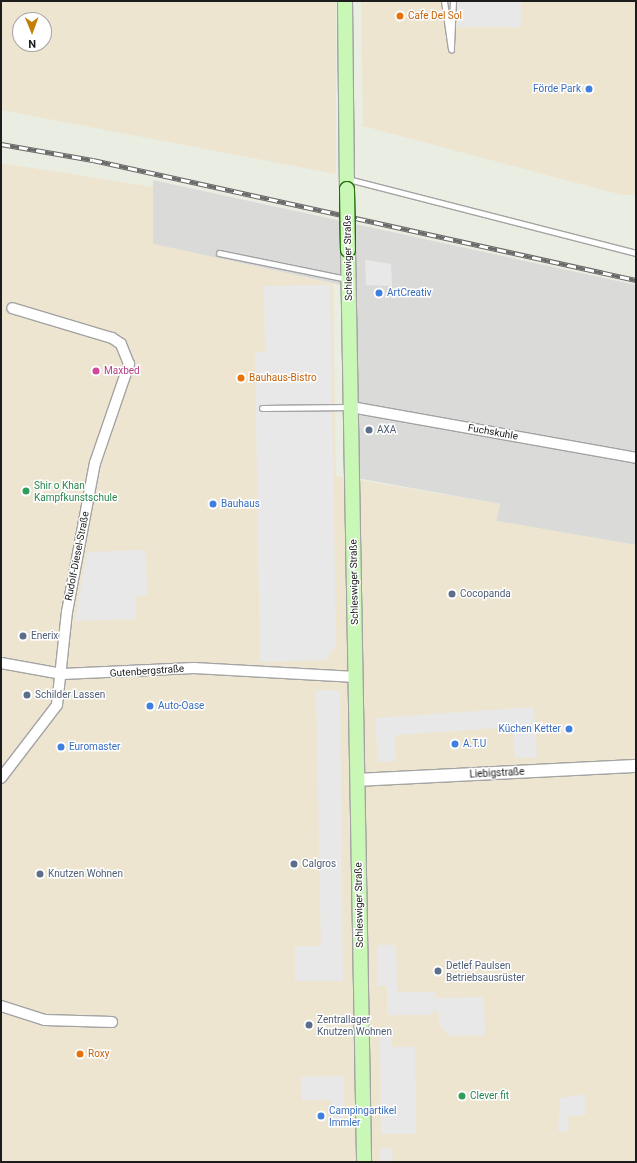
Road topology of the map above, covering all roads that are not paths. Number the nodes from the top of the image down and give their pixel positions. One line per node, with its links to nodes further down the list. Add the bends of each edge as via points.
1 (345, 1): 4 (main road, Schleswiger Straße)
2 (444, 1): 3 (lane, via 451,49)
3 (453, 1)
4 (347, 184): 6 (lane); 7 (main road, Schleswiger Straße, bridge)
5 (219, 253): 7 (lane)
6 (636, 253)
7 (348, 279): 9 (main road, Schleswiger Straße)
8 (12, 308): 13 (street, Rudolf-Diesel-Straße, via 112,338 124,349 129,364 95,463 67,612)
9 (351, 406): 10 (lane); 11 (street, Fuchskuhle); 14 (main road, Schleswiger Straße)
10 (262, 408)
11 (636, 458)
12 (1, 663): 13 (street, Gutenbergstraße)
13 (62, 674): 14 (street, Gutenbergstraße, via 194,668); 16 (street, via 57,705)
14 (356, 677): 17 (main road, Schleswiger Straße)
15 (636, 766): 17 (street, Liebigstraße)
16 (1, 778)
17 (358, 780): 20 (main road, Schleswiger Straße)
18 (1, 1006): 19 (street, via 45,1020)
19 (112, 1022)
20 (364, 1162)

